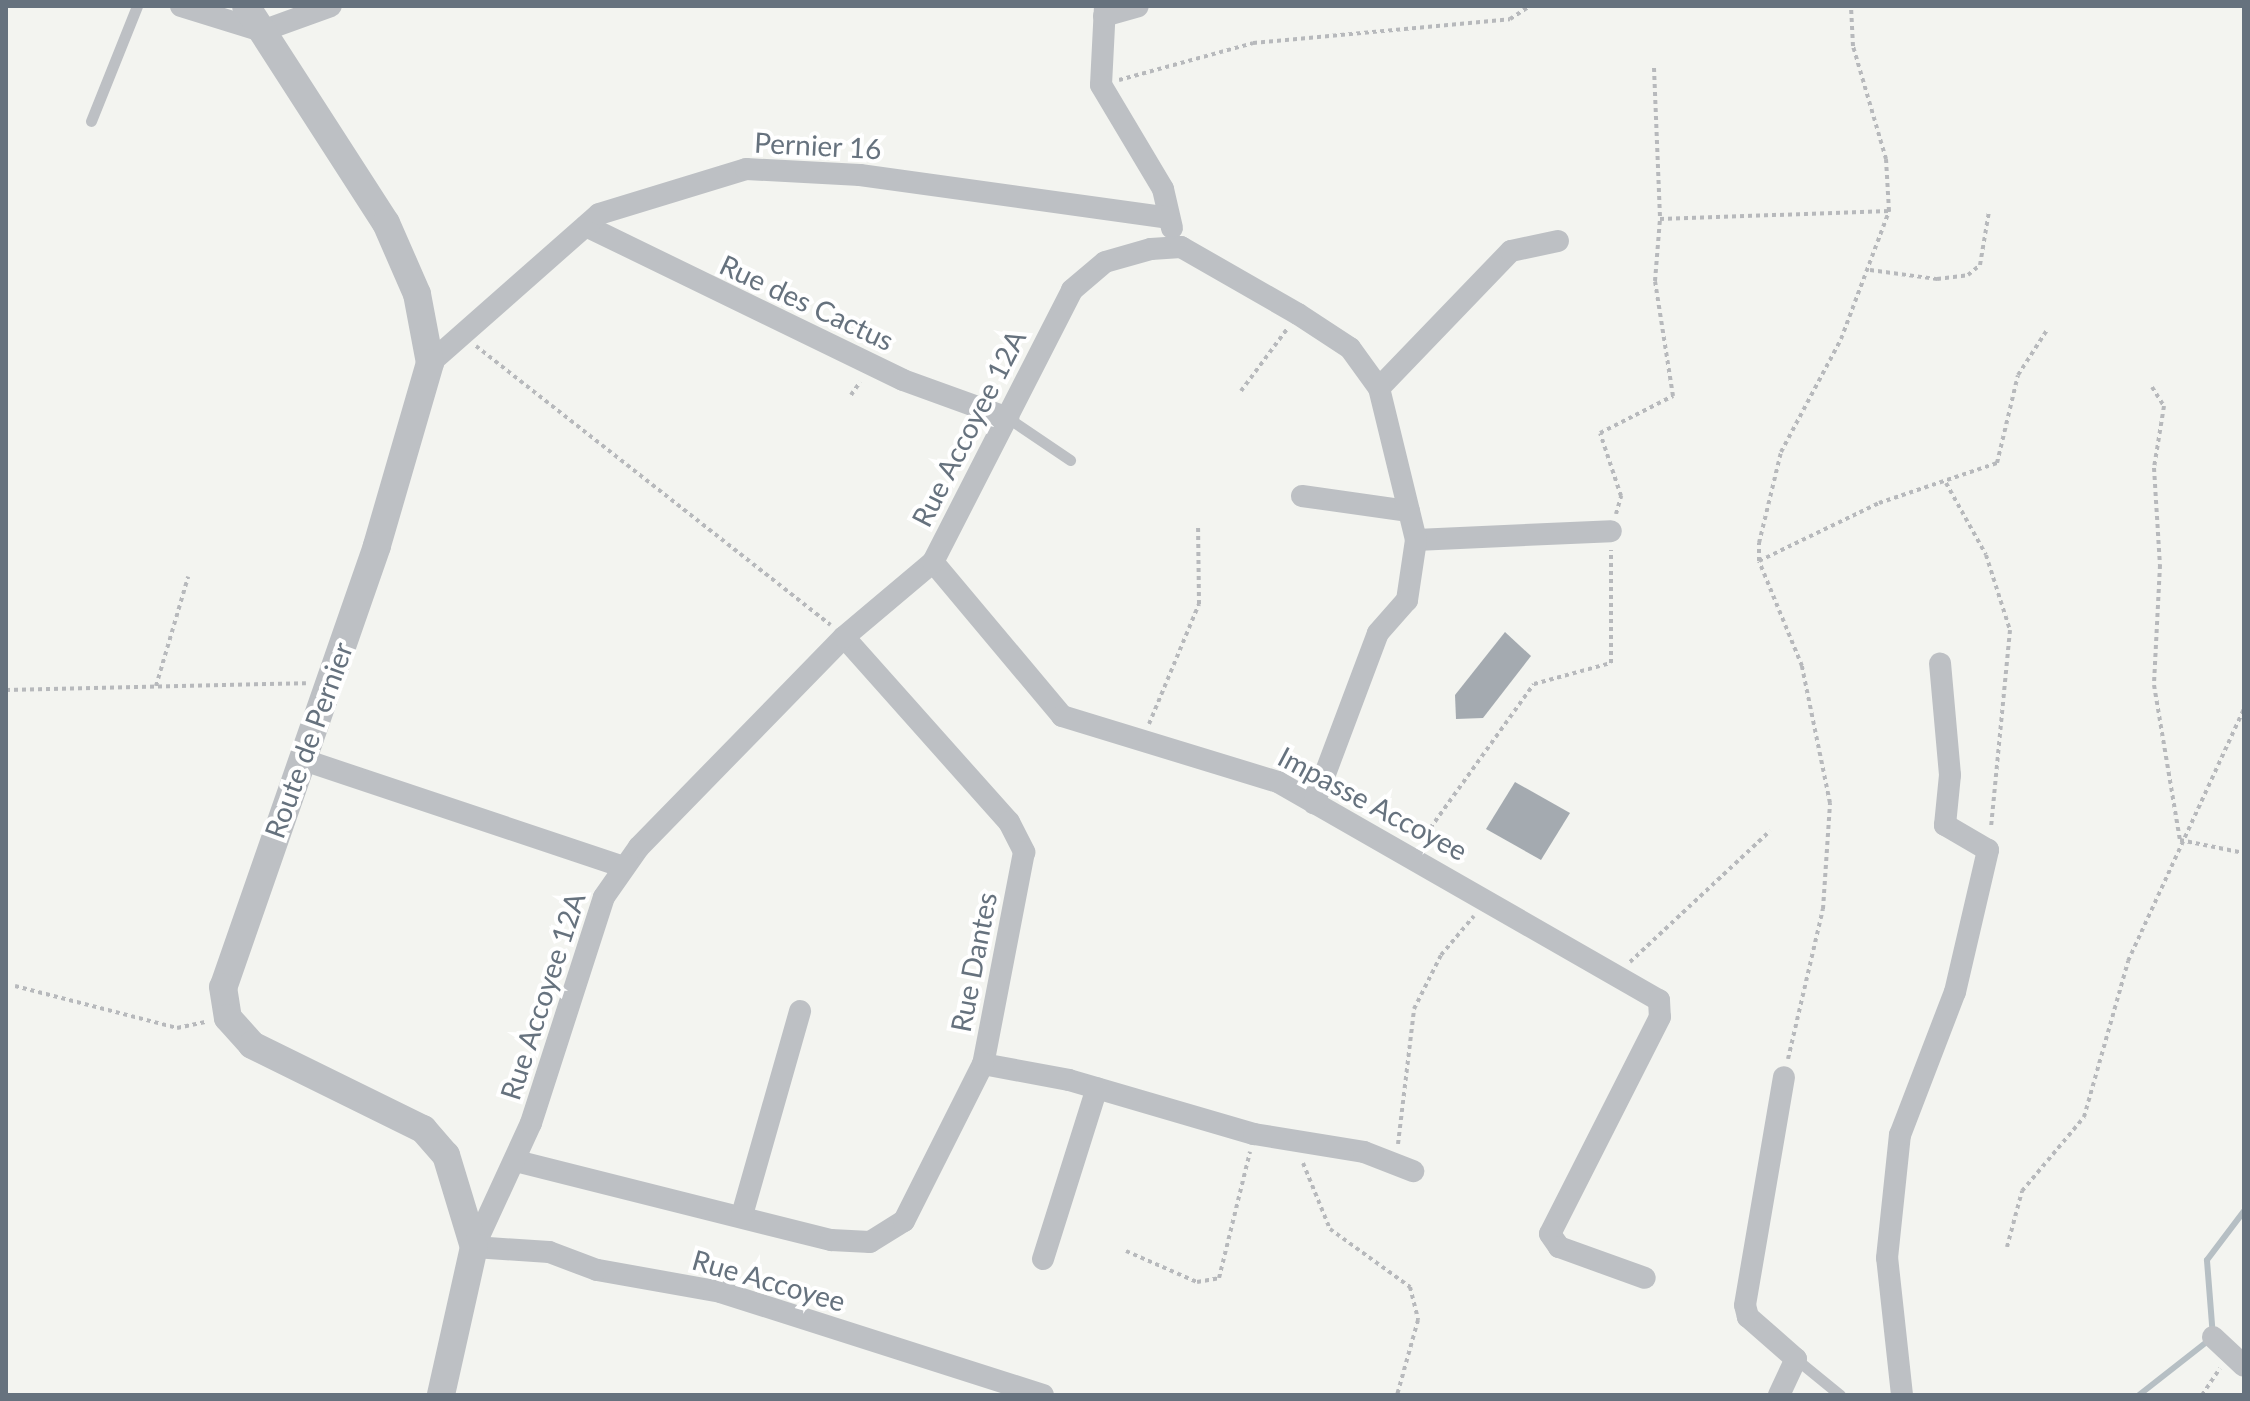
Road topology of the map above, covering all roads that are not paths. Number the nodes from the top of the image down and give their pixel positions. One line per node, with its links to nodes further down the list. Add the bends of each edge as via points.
1 (137, 6): 8 (lane)
2 (181, 6): 7 (street)
3 (246, 6): 7 (street, Route de Pernier)
4 (331, 6): 7 (street)
5 (1138, 6): 6 (street)
6 (1105, 11): 9 (street, via 1101,85 1163,189)
7 (262, 31): 13 (street, Route de Pernier, via 386,223 417,294)
8 (91, 121)
9 (1168, 218): 10 (street, Pernier 16, via 860,175 746,169 617,204); 12 (street)
10 (586, 226): 13 (street, Pernier 16); 15 (street, Rue des Cactus, via 903,380)
11 (1558, 241): 14 (street, via 1511,251)
12 (1181, 247): 14 (street, via 1350,348); 15 (street, Rue Accoyee 12A, via 1125,253 1072,290)
13 (430, 363): 24 (street, Route de Pernier)
14 (1379, 388): 18 (street)
15 (1008, 418): 16 (lane); 21 (street, Rue Accoyee 12A)
16 (1070, 460)
17 (1302, 496): 18 (street)
18 (1409, 511): 20 (street)
19 (1611, 531): 20 (street)
20 (1416, 540): 25 (street, via 1407,600 1378,633)
21 (933, 562): 22 (street, Rue Accoyee 12A); 25 (street, Impasse Accoyee, via 1062,716 1278,782)
22 (844, 637): 26 (street, Rue Accoyee 12A); 28 (street, Rue Dantes, via 1009,822 1024,852)
23 (1940, 663): 44 (street, via 1950,775 1945,825 1988,850 1955,992 1900,1135 1887,1258)
24 (301, 759): 26 (street); 34 (street, Route de Pernier, via 238,933 223,987 228,1018 252,1045 423,1129 462,1188)
25 (1314, 803): 36 (street, Impasse Accoyee, via 1620,972 1659,1000 1660,1017 1586,1157 1551,1243)
26 (623, 867): 31 (street, Rue Accoyee 12A, via 594,923)
27 (800, 1011): 33 (street)
28 (983, 1064): 30 (street, Rue Dantes); 33 (street, via 904,1221 870,1242 844,1241)
29 (1784, 1077): 38 (street, via 1745,1305 1748,1317)
30 (1097, 1088): 32 (street, Rue Dantes, via 1254,1134); 35 (street)
31 (516, 1161): 33 (street); 34 (street, Rue Accoyee 12A)
32 (1413, 1171)
33 (742, 1215)
34 (474, 1247): 40 (street); 41 (street, Rue Accoyee, via 549,1252 597,1270 721,1292)
35 (1043, 1259)
36 (1645, 1278)
37 (2213, 1337): 39 (street)
38 (1796, 1359): 42 (street); 43 (lane)
39 (2236, 1361)
40 (441, 1395)
41 (1043, 1395)
42 (1779, 1395)
43 (1840, 1395)
44 (1902, 1395)

